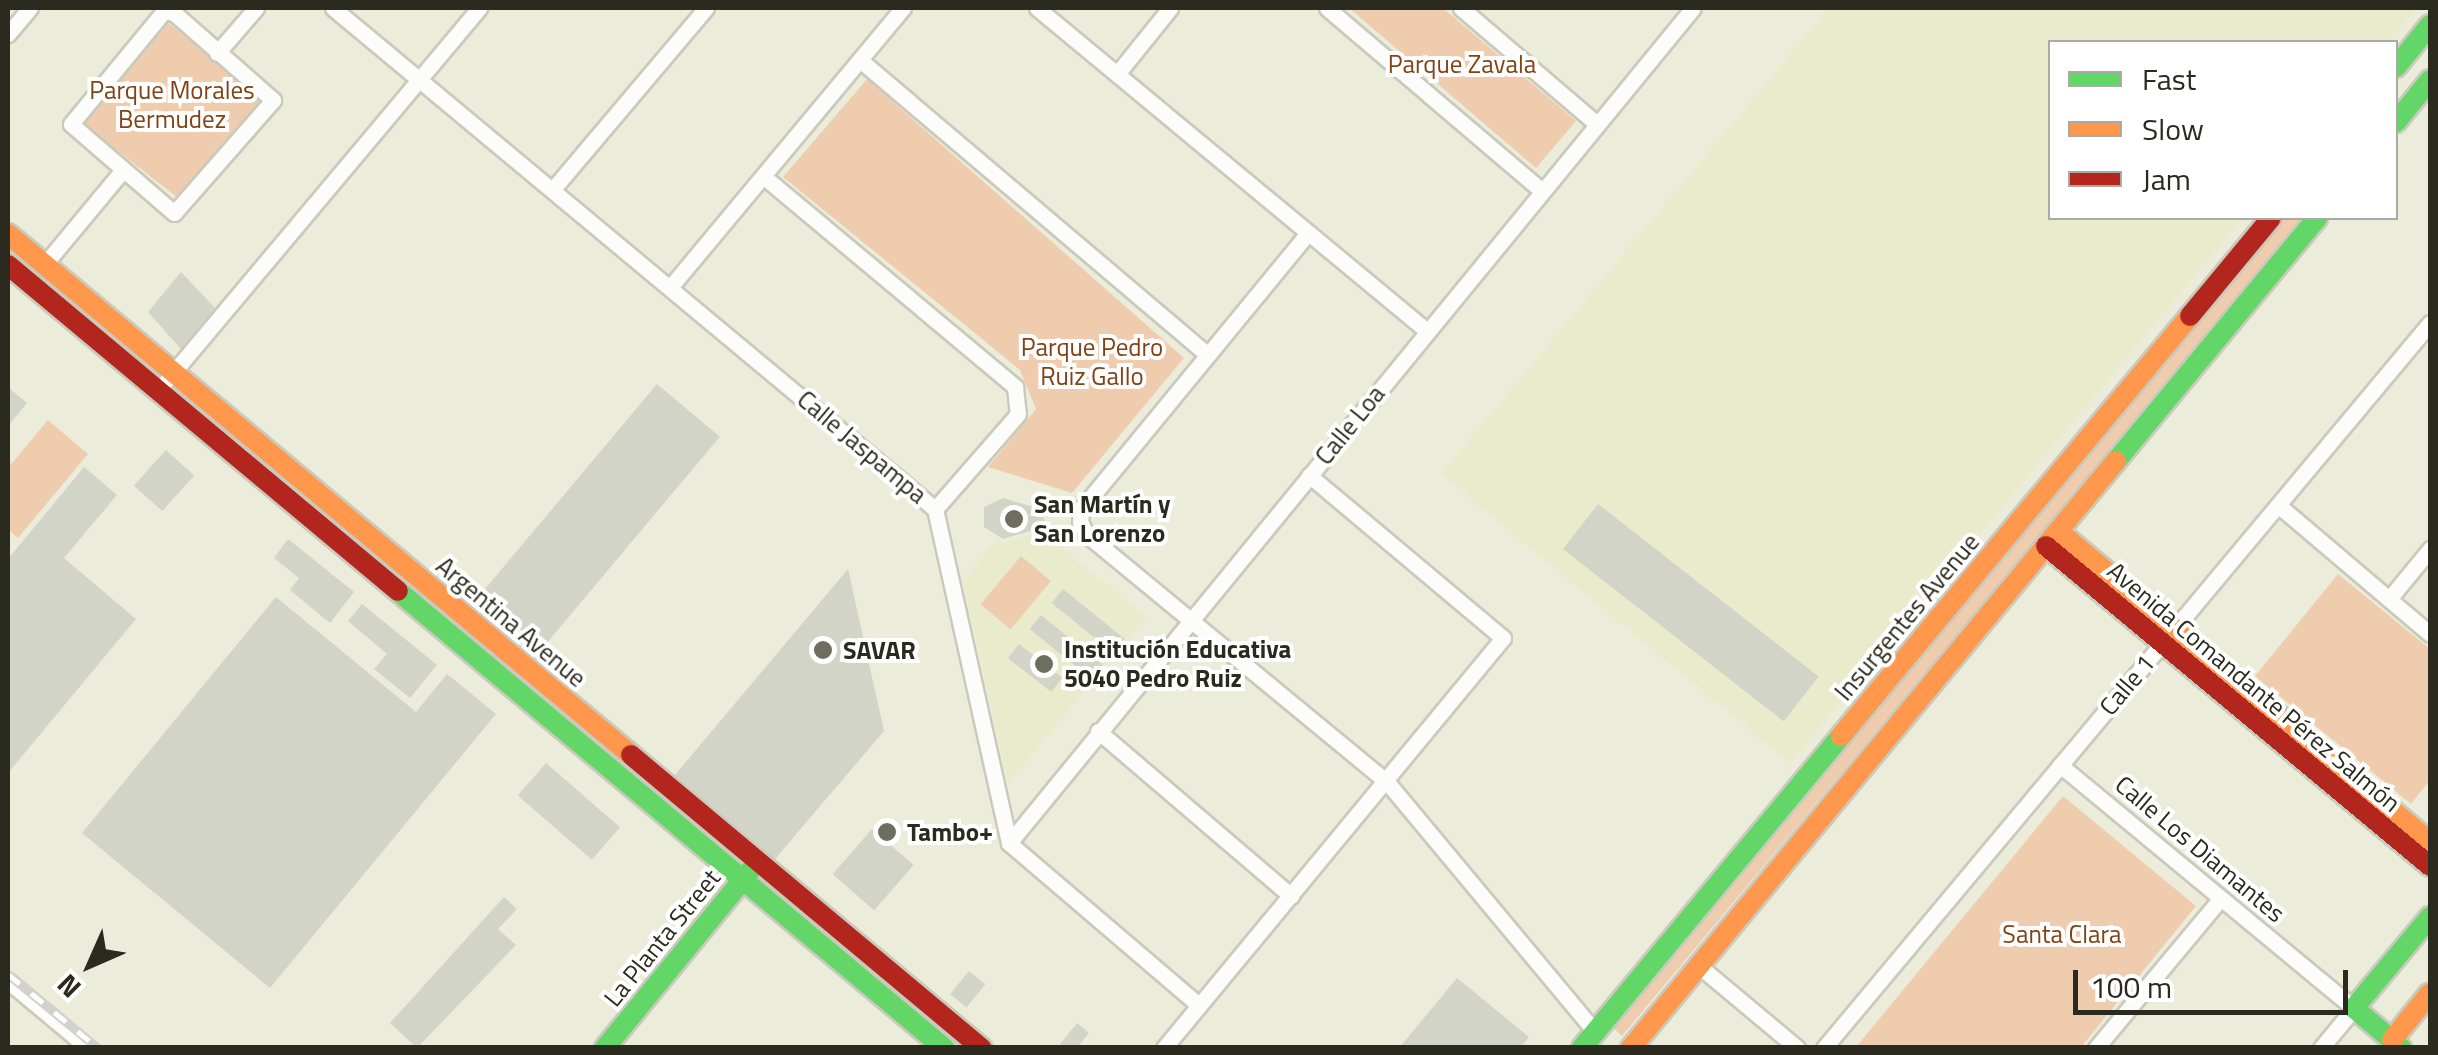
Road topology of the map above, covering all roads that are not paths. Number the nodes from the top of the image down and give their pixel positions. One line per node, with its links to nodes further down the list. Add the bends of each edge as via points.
1 (30, 8): 13 (street)
2 (256, 8): 14 (street)
3 (333, 8): 18 (street, Calle Jaspampa)
4 (479, 8): 18 (street)
5 (706, 8): 24 (street)
6 (904, 8): 15 (street)
7 (1037, 8): 17 (street)
8 (1170, 8): 17 (street)
9 (1327, 8): 25 (street)
10 (1461, 8): 21 (street)
11 (1693, 8): 21 (street, Calle Loa)
12 (2430, 25): 16 (main road)
13 (8, 34)
14 (217, 52): 22 (street, via 164,11 71,124); 22 (street, via 270,92 267,110 180,211 168,210)
15 (860, 60): 23 (street); 35 (street)
16 (2398, 65)
17 (1117, 74): 28 (street)
18 (418, 80): 24 (street, Calle Jaspampa); 36 (street)
19 (2430, 80): 20 (main road)
20 (2398, 120)
21 (1597, 124): 25 (street, Calle Loa)
22 (122, 171): 31 (street)
23 (763, 176): 32 (street); 40 (street, via 1016,387 1018,414)
24 (553, 189): 32 (street, Calle Jaspampa)
25 (1542, 191): 34 (street, Calle Loa)
26 (2269, 220): 63 (main road, Insurgentes Avenue)
27 (2315, 220): 41 (main road)
28 (1308, 233): 34 (street); 35 (street)
29 (8, 234): 31 (main road, Argentina Avenue)
30 (8, 264): 37 (main road, Argentina Avenue)
31 (44, 264): 36 (main road, Argentina Avenue)
32 (672, 285): 40 (street, Calle Jaspampa)
33 (2430, 323): 39 (street, Calle 1)
34 (1427, 331): 38 (street, Calle Loa)
35 (1208, 355): 44 (street, via 1081,509 1086,534)
36 (174, 372): 37 (street); 52 (main road, Argentina Avenue)
37 (158, 391): 54 (main road, Argentina Avenue)
38 (1309, 475): 44 (street, Calle Loa); 49 (street, via 1503,636)
39 (2278, 505): 43 (street); 46 (street, Calle 1)
40 (935, 509): 51 (street, Calle Jaspampa)
41 (2052, 538): 46 (main road); 58 (main road)
42 (2430, 549): 43 (street)
43 (2388, 599): 45 (street)
44 (1190, 620): 47 (street, Calle Loa); 49 (street)
45 (2430, 634)
46 (2168, 636): 48 (street, Calle 1); 50 (main road); 53 (main road, Avenida Comandante Pérez Salmón)
47 (1098, 731): 51 (street, Calle Loa); 55 (street)
48 (2060, 766): 56 (street, Calle Los Diamantes); 72 (street, Calle 1)
49 (1387, 782): 55 (street); 63 (street)
50 (2430, 842)
51 (1009, 843): 61 (street)
52 (758, 861): 54 (main road, La Planta Street); 68 (main road, Argentina Avenue)
53 (2430, 866)
54 (743, 880): 66 (main road, La Planta Street); 67 (main road, Argentina Avenue)
55 (1291, 896): 61 (street)
56 (2221, 898): 62 (street, Calle Los Diamantes); 73 (street)
57 (2430, 917): 62 (main road)
58 (1699, 966): 70 (main road); 71 (street)
59 (8, 981): 65 (street)
60 (2430, 994): 64 (main road)
61 (1199, 1005): 69 (street)
62 (2354, 1008): 64 (main road, Calle Los Diamantes); 74 (street)
63 (1588, 1040)
64 (2397, 1044)
65 (88, 1048)
66 (605, 1048)
67 (944, 1048)
68 (982, 1048)
69 (1164, 1048)
70 (1630, 1048)
71 (1796, 1048)
72 (1824, 1048)
73 (2096, 1048)
74 (2320, 1048)

